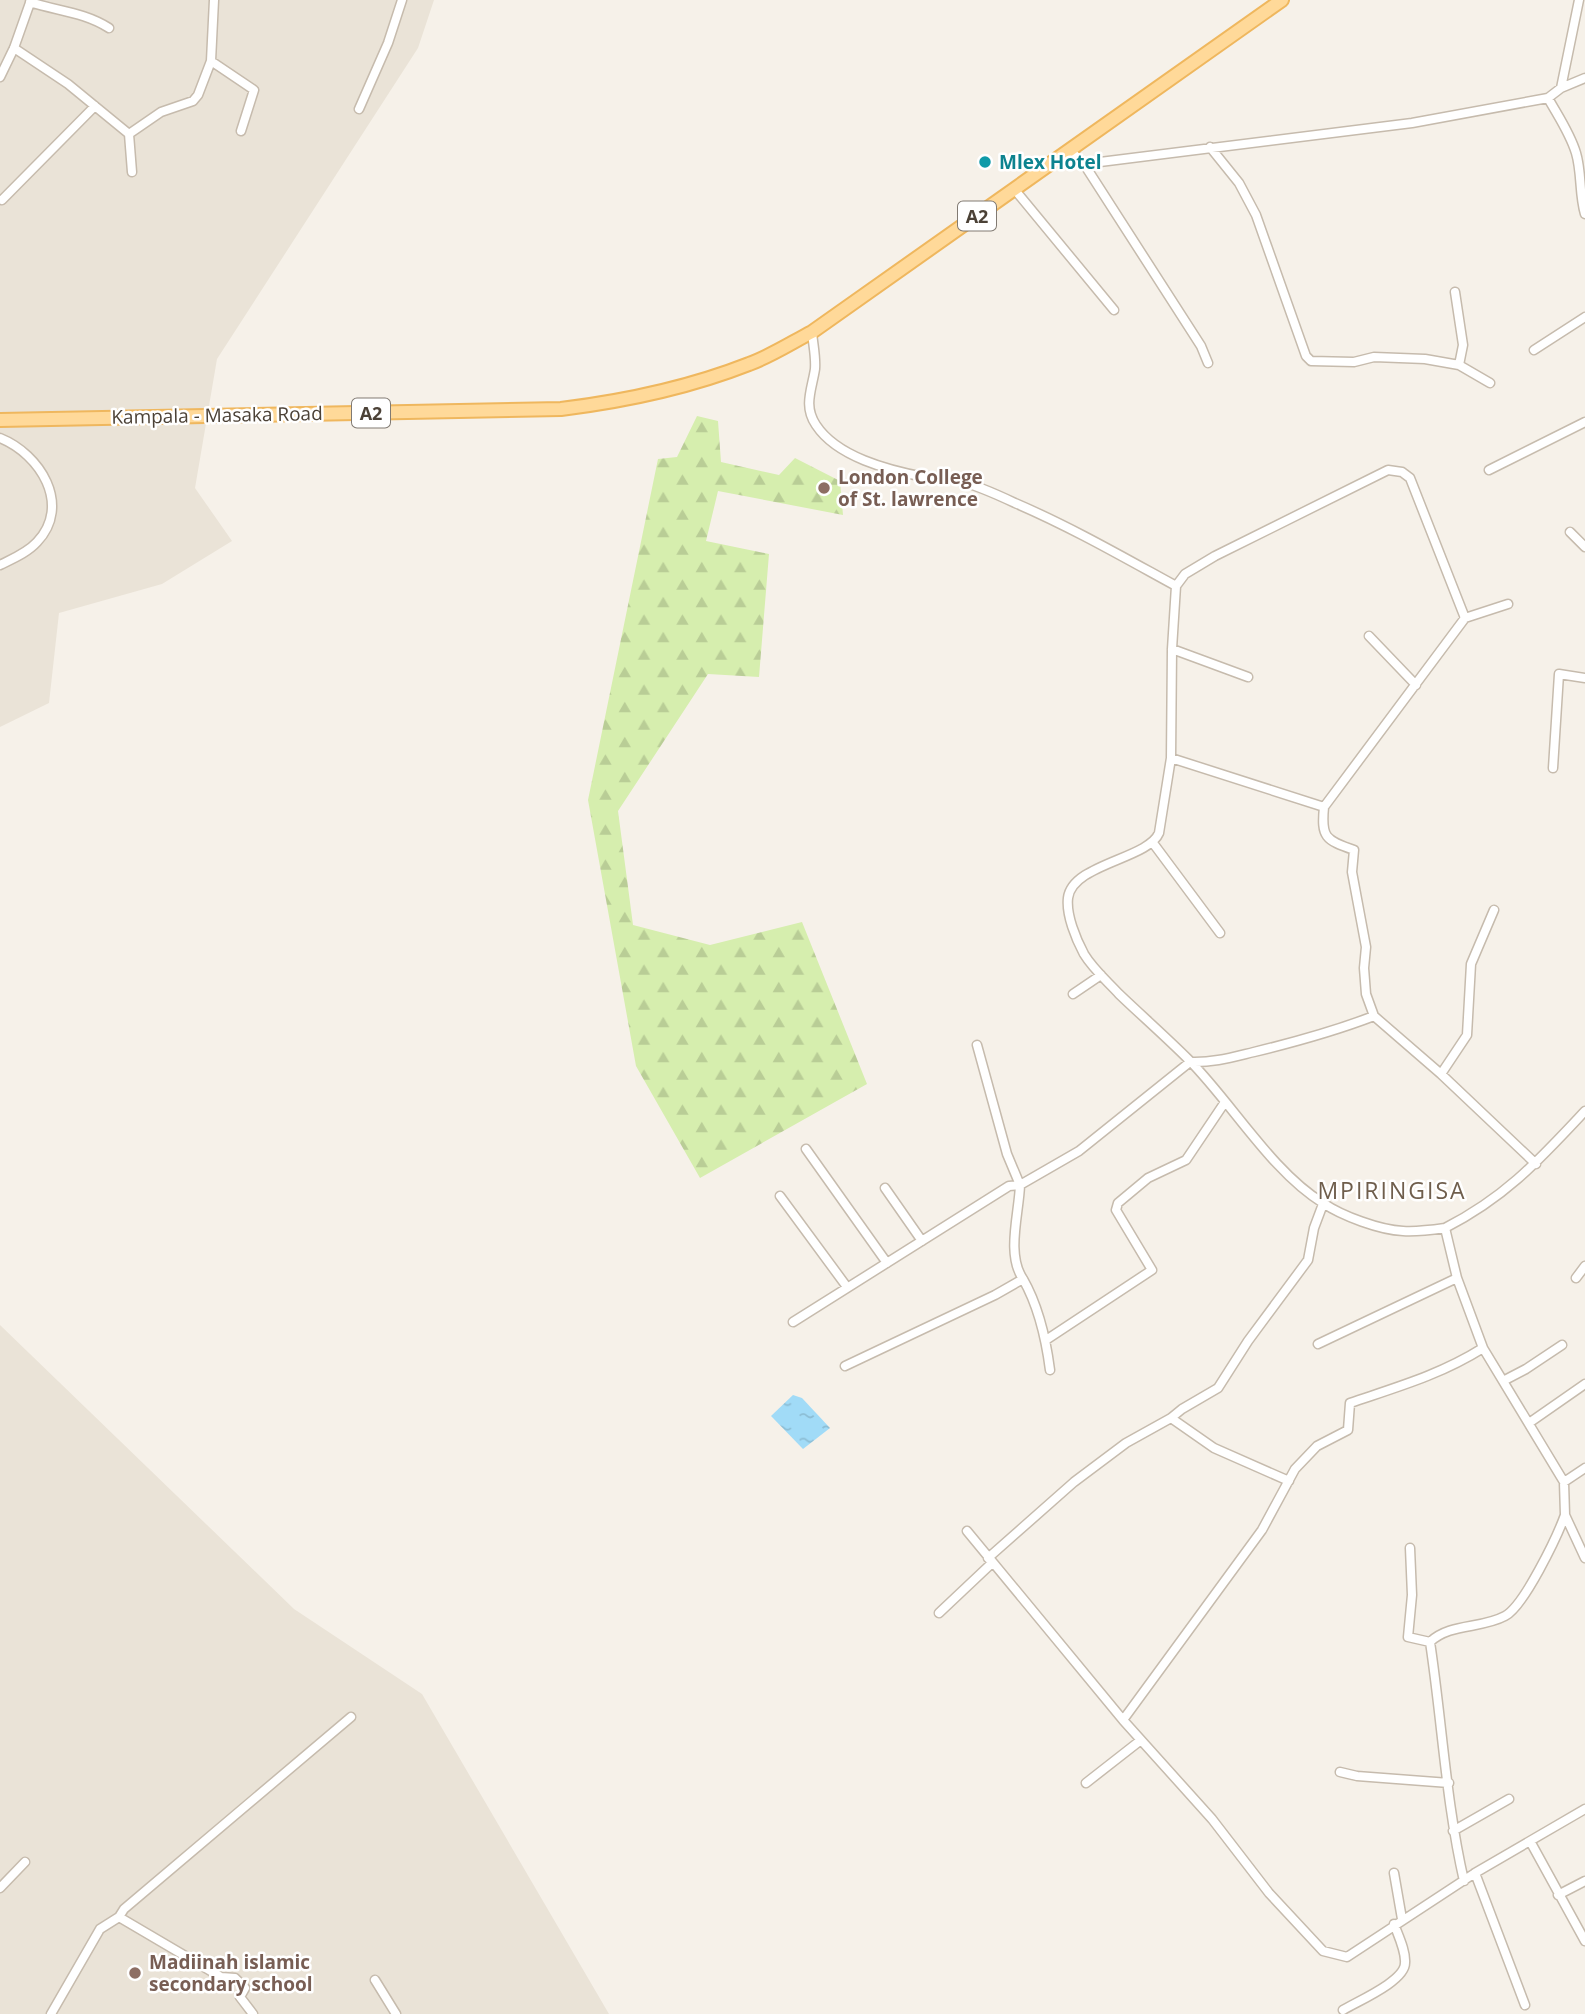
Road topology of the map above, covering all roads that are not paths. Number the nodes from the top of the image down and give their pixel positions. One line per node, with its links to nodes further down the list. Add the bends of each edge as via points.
1 (214, 0): 8 (street)
2 (402, 0): 14 (street)
3 (1282, 0): 18 (main road, Kampala - Masaka Road / A2)
4 (1579, 0): 11 (street)
5 (31, 1): 6 (street, via 92,17); 7 (street)
6 (109, 27)
7 (14, 48): 9 (street); 13 (street)
8 (211, 61): 15 (street, via 254,90); 16 (street, via 193,101 161,112)
9 (0, 77)
10 (1585, 78): 11 (street)
11 (1561, 88): 12 (street)
12 (1548, 98): 17 (street, via 1412,123); 23 (street, via 1576,154)
13 (95, 106): 16 (street); 22 (street)
14 (359, 108)
15 (241, 131)
16 (129, 134): 20 (street)
17 (1210, 147): 19 (street); 30 (street, via 1239,183 1255,215 1311,361 1354,362 1374,357)
18 (1071, 151): 19 (street); 21 (main road, Kampala - Masaka Road / A2)
19 (1084, 164): 29 (street, via 1201,345)
20 (132, 172)
21 (1015, 190): 25 (street); 27 (main road, Kampala - Masaka Road / A2)
22 (2, 200)
23 (1585, 214)
24 (1455, 292): 30 (street, via 1463,345)
25 (1114, 310)
26 (1585, 317): 28 (street)
27 (812, 332): 32 (main road, Kampala - Masaka Road / A2, via 752,363 705,380 653,395 561,409); 39 (street, via 815,368 808,406 824,438 878,465 954,480 995,494 1047,516)
28 (1534, 350)
29 (1208, 363)
30 (1460, 365): 31 (street)
31 (1490, 383)
32 (0, 420)
33 (1585, 422): 35 (street)
34 (0, 438): 38 (street, via 28,454 50,490 52,504 45,532 36,543)
35 (1489, 470)
36 (1570, 532): 37 (street)
37 (1585, 547)
38 (0, 565)
39 (1176, 586): 41 (street, via 1185,574 1215,556 1388,470 1410,478); 43 (street)
40 (1508, 604): 41 (street)
41 (1465, 618): 46 (street)
42 (1369, 636): 46 (street)
43 (1172, 649): 44 (street); 47 (street)
44 (1248, 677)
45 (1585, 678): 48 (street, via 1559,674)
46 (1416, 685): 49 (street)
47 (1171, 758): 49 (street); 50 (street, via 1159,833)
48 (1553, 768)
49 (1324, 807): 55 (street, via 1323,832 1354,850 1352,872 1366,947 1366,994)
50 (1153, 843): 52 (street); 53 (street, via 1106,864 1073,885 1068,894 1075,934)
51 (1494, 910): 58 (street, via 1471,964 1467,1035)
52 (1220, 933)
53 (1101, 975): 54 (street); 57 (street)
54 (1073, 994)
55 (1374, 1016): 57 (street, via 1275,1047 1209,1063); 58 (street)
56 (977, 1045): 63 (street)
57 (1191, 1062): 59 (street); 63 (street, via 1079,1151)
58 (1441, 1074): 62 (street)
59 (1225, 1101): 66 (street, via 1273,1158); 76 (street, via 1186,1160 1148,1178 1118,1203 1116,1209 1152,1270)
60 (1585, 1111): 62 (street)
61 (806, 1149): 69 (street)
62 (1536, 1164): 67 (street, via 1502,1193)
63 (1020, 1185): 68 (street, via 1009,1186); 73 (street, via 1015,1237 1017,1270)
64 (885, 1188): 68 (street)
65 (780, 1196): 74 (street)
66 (1323, 1204): 67 (street, via 1383,1228); 84 (street, via 1308,1260 1218,1388)
67 (1445, 1228): 71 (street)
68 (922, 1241): 69 (street)
69 (887, 1263): 74 (street)
70 (1585, 1266): 72 (street)
71 (1457, 1278): 77 (street); 79 (street)
72 (1576, 1278)
73 (1023, 1279): 76 (street); 80 (street)
74 (847, 1287): 75 (street)
75 (793, 1322)
76 (1046, 1340): 81 (street)
77 (1318, 1344)
78 (1562, 1345): 82 (street)
79 (1483, 1348): 82 (street); 87 (street, via 1453,1367 1350,1403 1348,1430 1317,1446)
80 (845, 1366)
81 (1050, 1370)
82 (1503, 1381): 85 (street)
83 (1585, 1384): 85 (street)
84 (1171, 1418): 87 (street, via 1214,1448); 93 (street, via 1126,1443 1074,1482)
85 (1529, 1423): 88 (street)
86 (1585, 1468): 88 (street)
87 (1289, 1481): 97 (street, via 1262,1530)
88 (1564, 1482): 89 (street)
89 (1565, 1515): 92 (street); 95 (street, via 1527,1591 1507,1616 1440,1632)
90 (967, 1531): 93 (street)
91 (1410, 1548): 95 (street, via 1408,1637)
92 (1585, 1558)
93 (990, 1561): 94 (street); 97 (street)
94 (939, 1613)
95 (1430, 1642): 101 (street)
96 (351, 1717): 113 (street)
97 (1123, 1720): 98 (street)
98 (1141, 1740): 100 (street); 114 (street, via 1323,1951 1347,1957)
99 (1340, 1772): 101 (street)
100 (1086, 1783)
101 (1449, 1783): 104 (street)
102 (1509, 1799): 104 (street)
103 (1585, 1810): 105 (street)
104 (1453, 1831): 109 (street)
105 (1530, 1841): 108 (street); 112 (street)
106 (25, 1862): 111 (street)
107 (1394, 1872): 114 (street)
108 (1475, 1873): 109 (street); 117 (street)
109 (1464, 1881): 114 (street)
110 (1585, 1881): 112 (street)
111 (0, 1888)
112 (1558, 1895): 115 (street)
113 (119, 1917): 119 (street, via 100,1929); 120 (street, via 221,1978 235,1978 245,1989 240,1997)
114 (1398, 1922): 118 (street, via 1406,1961 1402,1973)
115 (1585, 1941)
116 (375, 1979): 121 (street)
117 (1525, 2005)
118 (1343, 2010)
119 (51, 2014)
120 (253, 2014)
121 (396, 2014)

